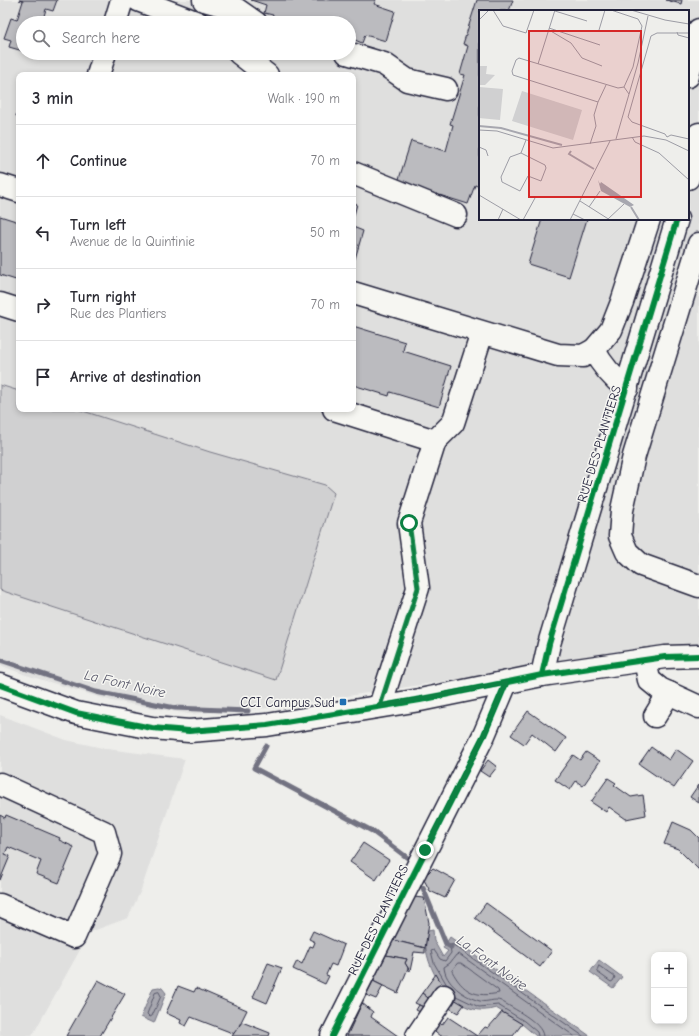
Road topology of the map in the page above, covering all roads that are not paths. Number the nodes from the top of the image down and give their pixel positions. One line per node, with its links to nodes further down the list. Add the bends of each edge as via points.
1 (122, 0): 4 (street)
2 (138, 0): 5 (street)
3 (204, 0): 6 (street, via 236,9)
4 (117, 16)
5 (180, 16)
6 (246, 16)
7 (699, 30): 13 (street)
8 (356, 56): 14 (street, via 384,64 407,80)
9 (103, 60): 11 (street)
10 (248, 60): 12 (street)
11 (99, 72)
12 (263, 72)
13 (689, 72)
14 (446, 89)
15 (699, 134): 17 (street)
16 (356, 174): 20 (street)
17 (689, 174)
18 (0, 185): 19 (street)
19 (16, 190)
20 (456, 215)
21 (649, 220): 28 (street, via 611,330)
22 (677, 220): 29 (street, RUE DES PLANTIERS)
23 (699, 244): 32 (street, via 634,456 622,510 620,536 626,552 641,565)
24 (356, 294): 27 (street)
25 (0, 304): 26 (street)
26 (16, 309)
27 (482, 333): 28 (street, via 558,355 583,356); 31 (street, via 462,426)
28 (594, 350): 29 (street, via 600,361)
29 (627, 389): 35 (street, RUE DES PLANTIERS, via 549,644)
30 (343, 412): 31 (street)
31 (435, 441): 39 (street, via 409,523 418,588)
32 (699, 586)
33 (699, 656): 34 (street)
34 (645, 660): 35 (street); 38 (street, via 649,680)
35 (542, 675): 36 (street)
36 (506, 683): 39 (street); 45 (street, RUE DES PLANTIERS, via 484,735)
37 (0, 685): 39 (street, via 76,713 152,728 189,731 267,725)
38 (669, 693): 40 (street); 41 (street)
39 (380, 706)
40 (699, 707)
41 (655, 716)
42 (0, 784): 43 (street, via 104,832 110,854 74,937)
43 (0, 905)
44 (444, 996): 46 (street)
45 (332, 1036)
46 (417, 1036)

